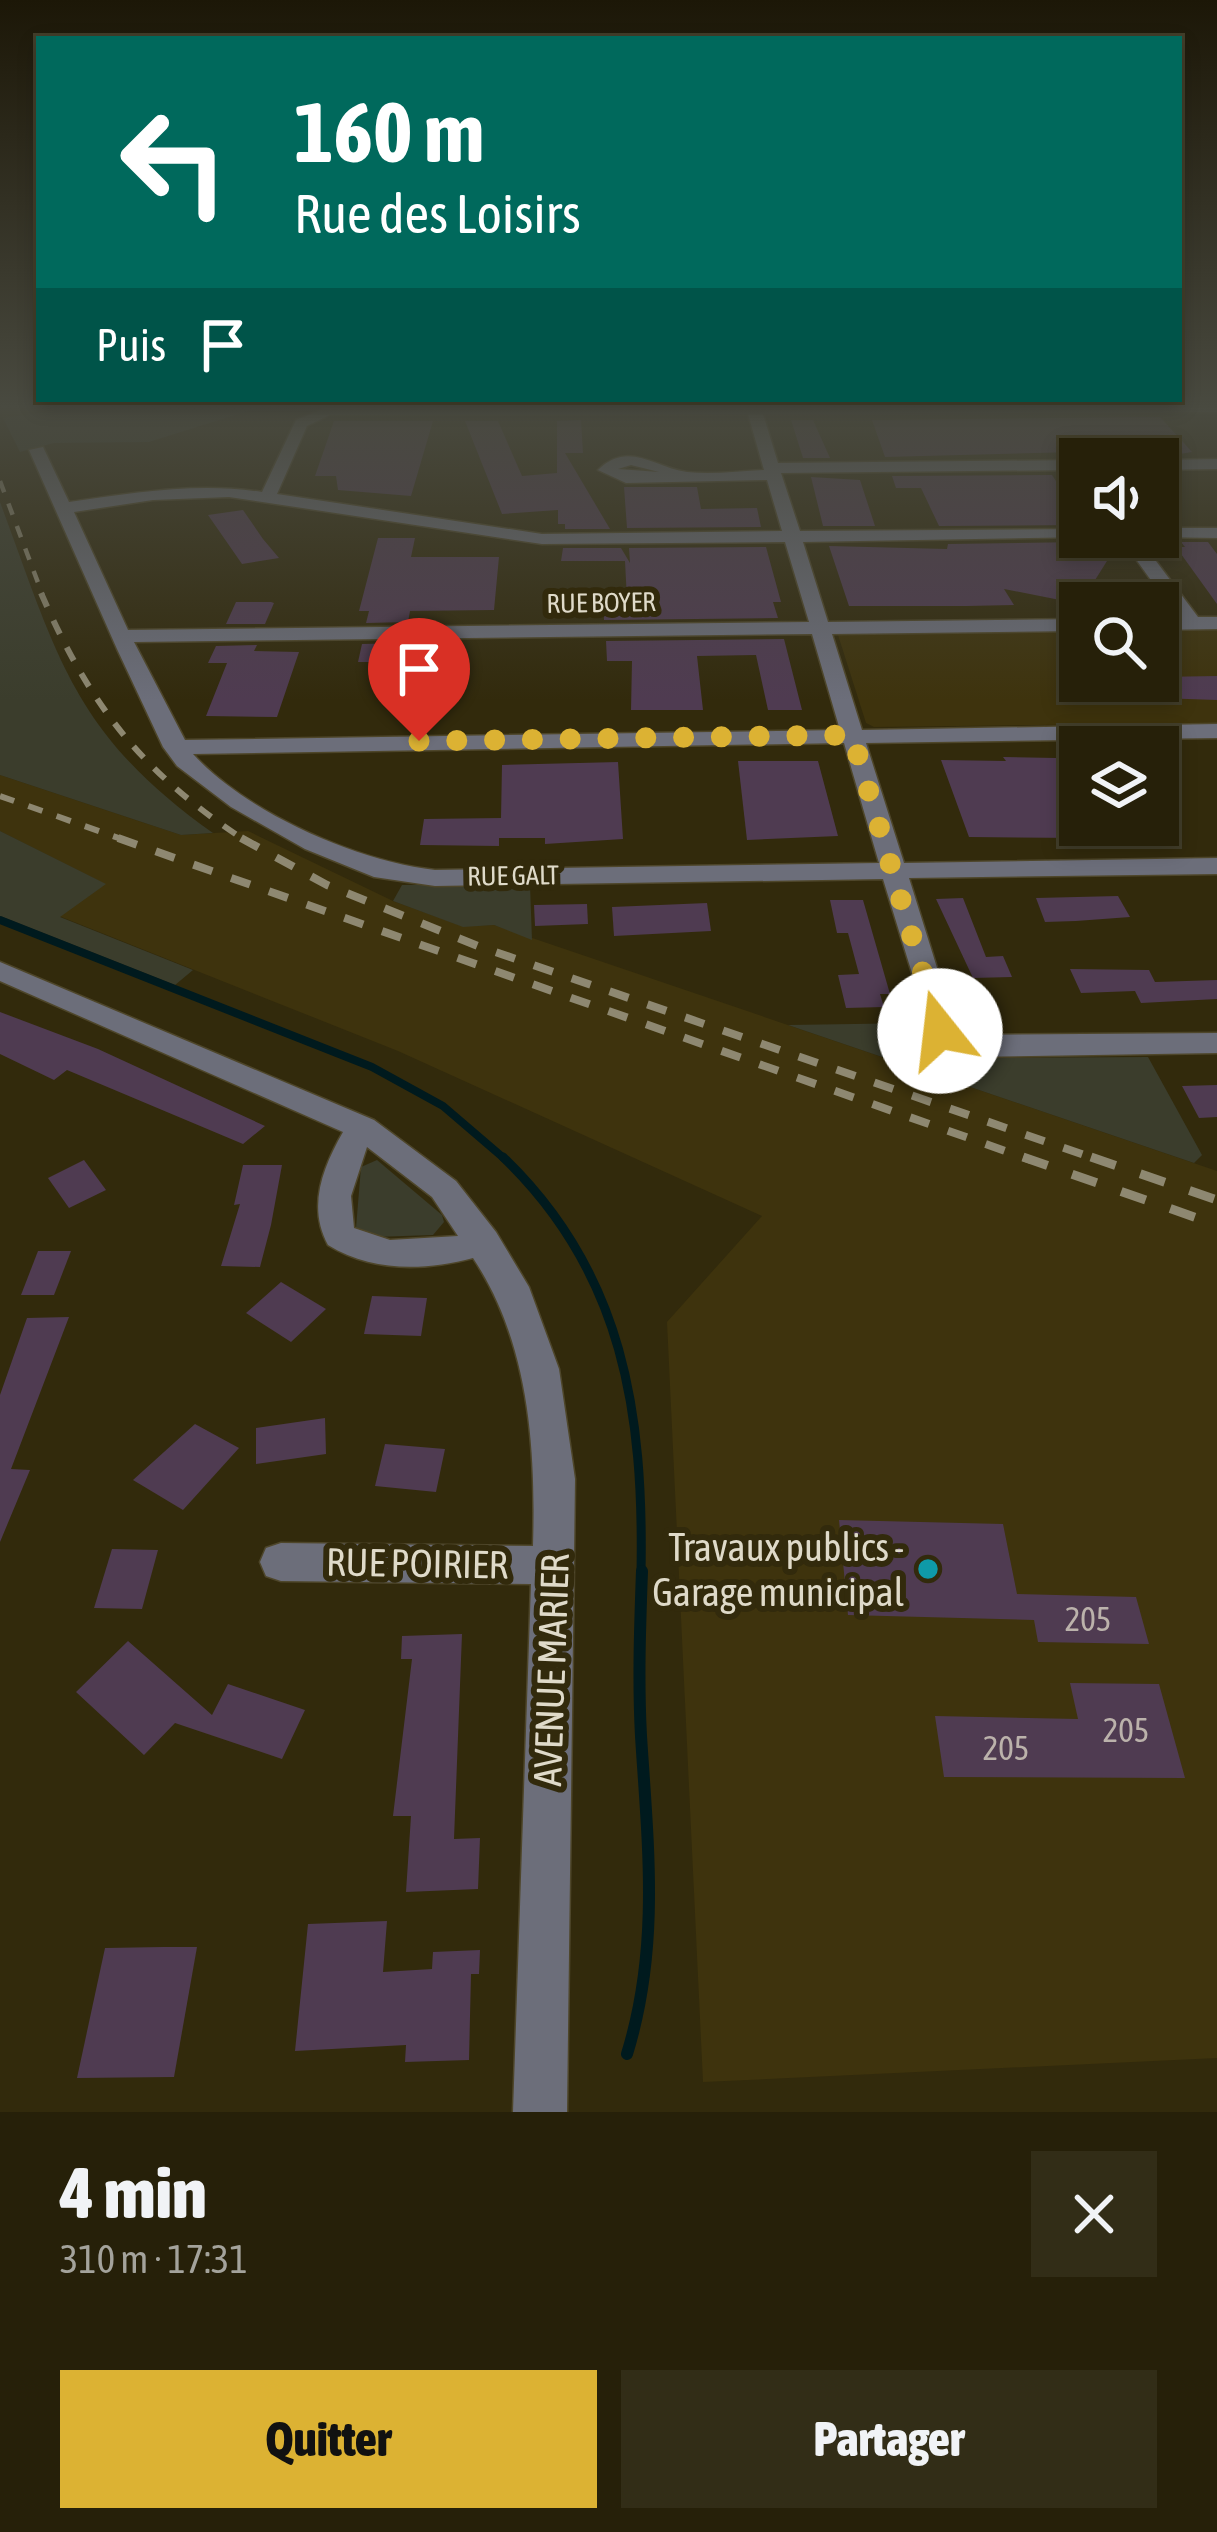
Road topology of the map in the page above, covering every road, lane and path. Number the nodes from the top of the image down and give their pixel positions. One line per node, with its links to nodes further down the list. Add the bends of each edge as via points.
1 (62, 505): 5 (street, RUE GALT)
2 (90, 505): 5 (street)
3 (322, 505): 9 (street, via 533,538)
4 (783, 505): 9 (street)
5 (64, 508): 16 (street, RUE GALT)
6 (1217, 532): 7 (street)
7 (1179, 533)
8 (1059, 534): 9 (street)
9 (794, 537): 15 (street)
10 (1145, 558): 13 (street)
11 (1217, 623): 13 (street)
12 (1179, 624): 13 (street)
13 (1193, 624)
14 (1059, 625): 15 (street, RUE BOYER)
15 (819, 627): 16 (street, RUE BOYER); 18 (street)
16 (122, 636): 19 (street, RUE GALT)
17 (1217, 731): 18 (street)
18 (852, 735): 19 (street); 21 (street)
19 (174, 747): 21 (street, RUE GALT, via 215,786 268,819 403,877)
20 (1217, 866): 21 (street, RUE GALT)
21 (892, 871): 23 (street, via 949,1044)
22 (0, 971): 24 (street, AVENUE MARIER)
23 (1217, 1043)
24 (363, 1128): 25 (street, AVENUE MARIER, via 435,1181); 25 (street, via 345,1154 334,1215 340,1236 388,1252)
25 (484, 1241): 27 (street, AVENUE MARIER, via 522,1309 541,1369 554,1453)
26 (280, 1562): 27 (street, RUE POIRIER)
27 (553, 1565): 28 (street, AVENUE MARIER)
28 (540, 2112)

